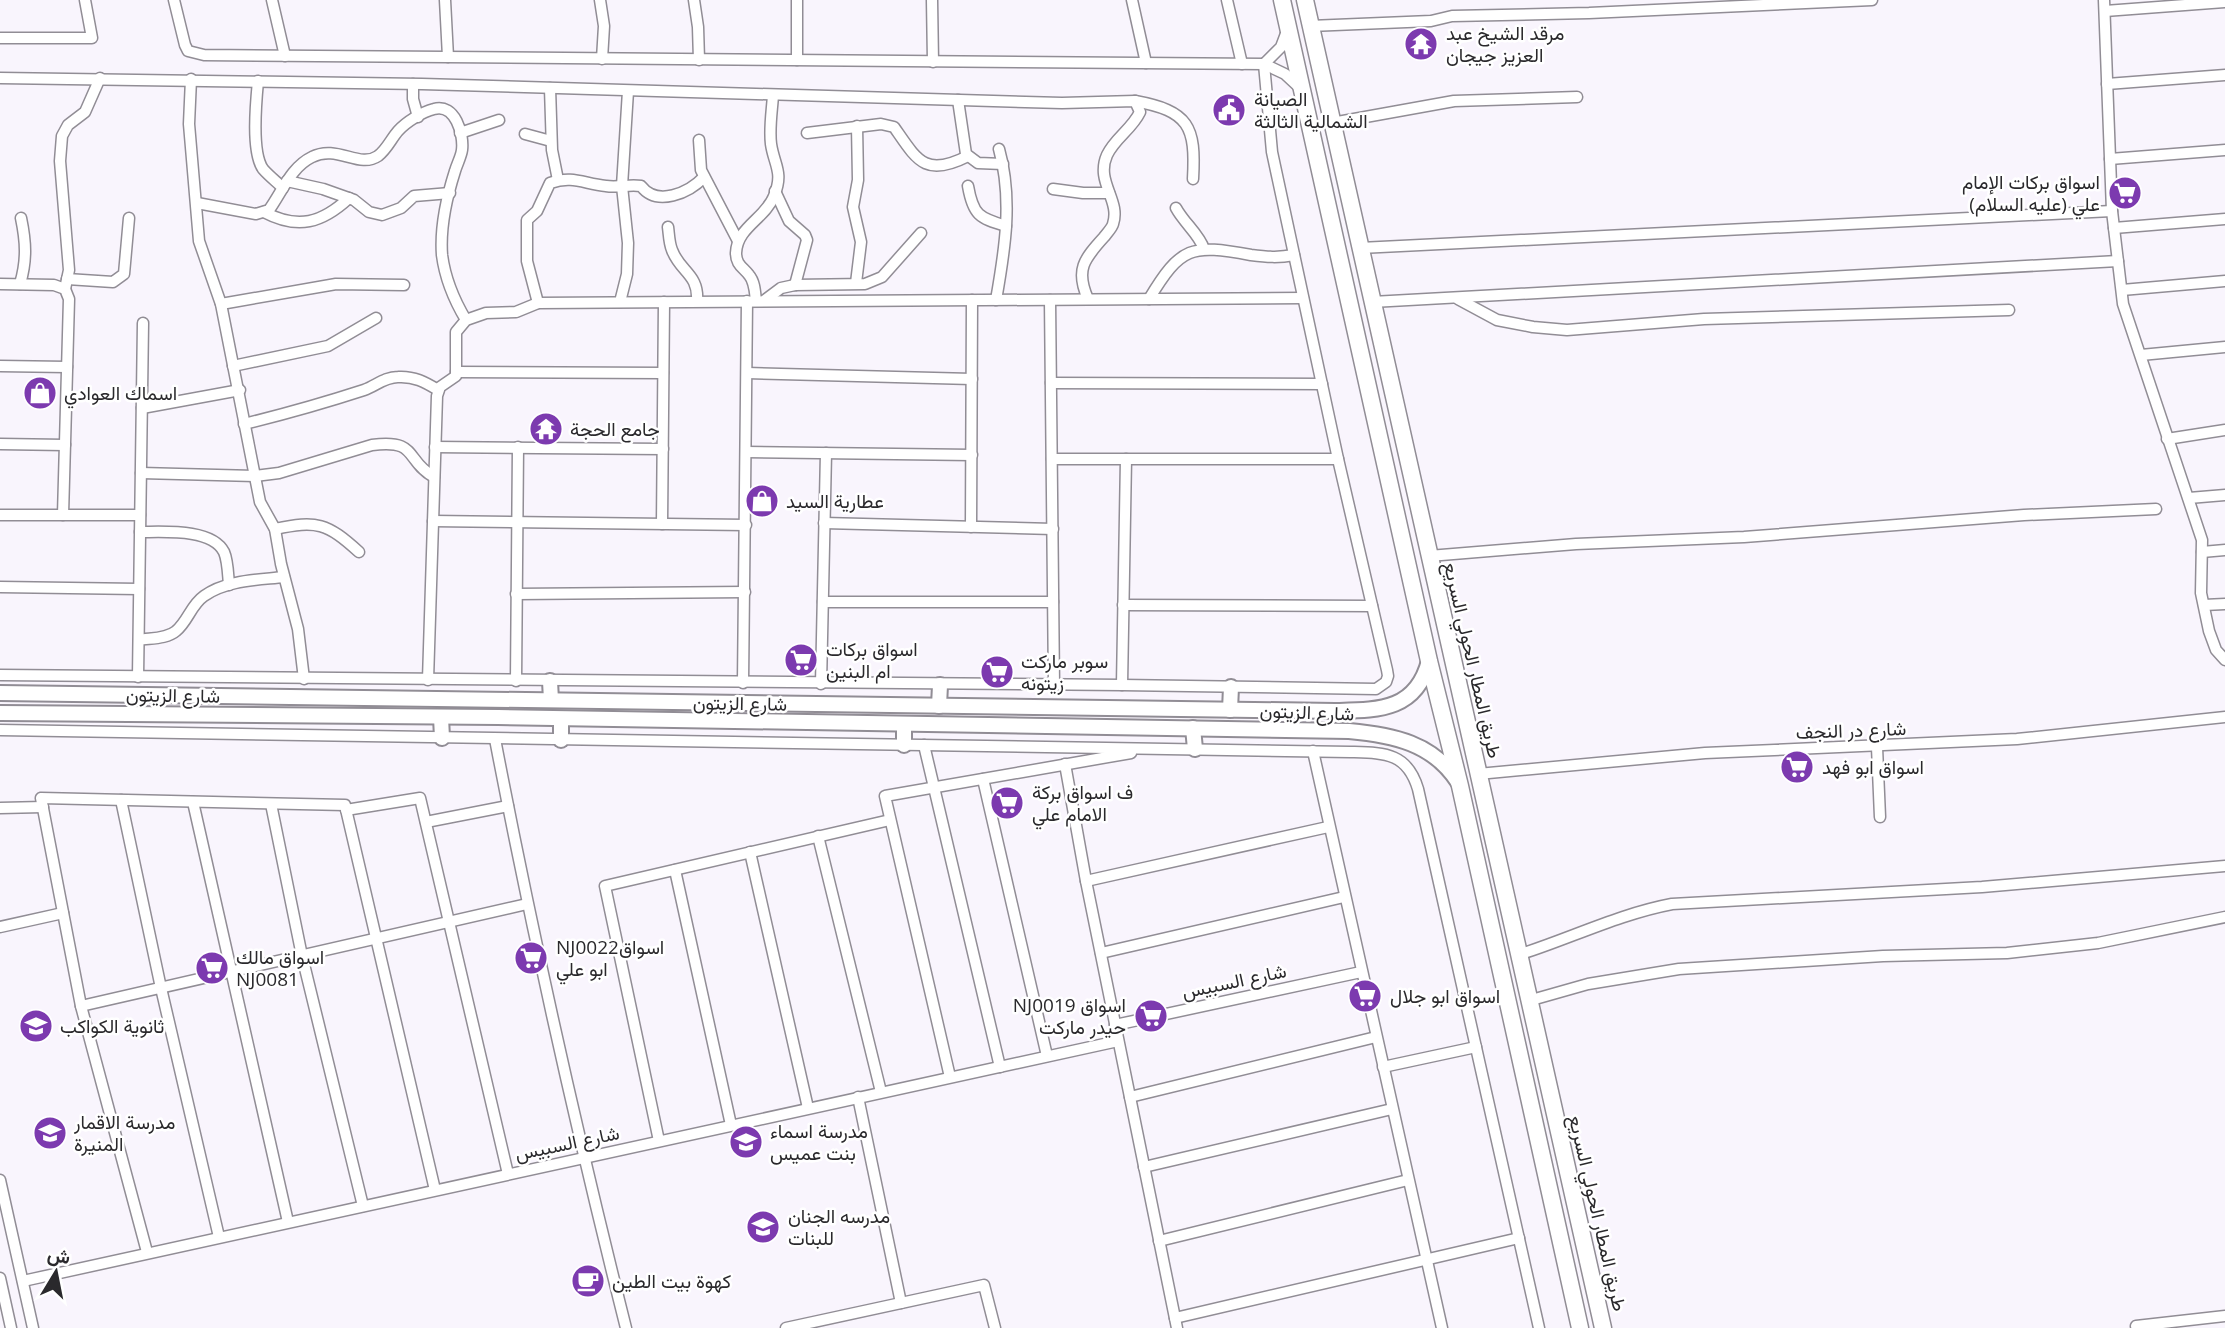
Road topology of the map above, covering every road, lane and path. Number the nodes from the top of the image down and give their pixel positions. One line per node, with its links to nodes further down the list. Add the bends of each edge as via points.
1 (85, 0): 18 (street, via 92,38)
2 (174, 0): 19 (street, via 188,51)
3 (272, 0): 19 (street)
4 (445, 0): 20 (street)
5 (600, 0): 21 (street)
6 (694, 0): 22 (street)
7 (797, 0): 23 (street)
8 (932, 0): 24 (street)
9 (1132, 0): 25 (street)
10 (1227, 0): 26 (street)
11 (1282, 0): 16 (highway)
12 (1304, 0): 17 (highway, طريق المطار الحولي السريع)
13 (1872, 0): 17 (street)
14 (2225, 2): 15 (street)
15 (2105, 5): 33 (street)
16 (1288, 24): 27 (street, via 1281,47); 36 (highway)
17 (1310, 26): 44 (highway, طريق المطار الحولي السريع)
18 (0, 38)
19 (285, 56): 20 (street)
20 (448, 57): 21 (street)
21 (602, 59): 22 (street)
22 (699, 60): 23 (street)
23 (797, 60): 24 (street)
24 (933, 62): 25 (street)
25 (1146, 63): 26 (street)
26 (1242, 64): 27 (street)
27 (1264, 64): 36 (street, via 1285,74); 81 (street, via 1272,152)
28 (2225, 75): 33 (street)
29 (0, 78): 30 (street)
30 (100, 78): 31 (street); 87 (street, via 85,112 62,136)
31 (191, 79): 32 (street); 67 (street, via 189,124)
32 (258, 81): 34 (street); 59 (street, via 257,149 262,167)
33 (2107, 83): 54 (street)
34 (413, 84): 35 (street); 42 (street)
35 (550, 88): 37 (street); 50 (street)
36 (1302, 90): 173 (highway)
37 (628, 91): 38 (street); 60 (street)
38 (773, 95): 40 (street); 63 (street, via 771,145 778,165)
39 (1577, 97): 44 (street, via 1454,101)
40 (958, 100): 41 (street); 53 (street)
41 (1135, 101): 57 (street, via 1162,106 1177,114 1189,129 1195,150); 65 (street, via 1140,112 1108,153 1102,170)
42 (418, 117): 46 (street, via 431,109 449,110); 59 (street, via 373,159 320,154 290,175)
43 (499, 120): 46 (street)
44 (1332, 123): 79 (highway, طريق المطار الحولي السريع)
45 (857, 126): 47 (street); 53 (street, via 894,128 908,150 927,164 948,164); 84 (street, via 859,170 853,207 861,242)
46 (460, 133): 64 (street, via 462,149)
47 (807, 133)
48 (525, 134): 50 (street)
49 (699, 140): 56 (street)
50 (551, 141): 58 (street)
51 (999, 149): 55 (street)
52 (2225, 150): 54 (street)
53 (968, 156): 55 (street, via 978,163)
54 (2110, 159): 69 (street)
55 (1003, 164): 74 (street)
56 (704, 177): 60 (street, via 694,188 665,197 647,193 641,186); 78 (street)
57 (1194, 179)
58 (558, 180): 60 (street); 103 (street, via 550,183 537,211 527,220 527,261)
59 (285, 185): 66 (street, via 323,189); 70 (street)
60 (622, 186): 99 (street, via 628,243)
61 (968, 186): 74 (street, via 976,213)
62 (1053, 189): 65 (street)
63 (775, 191): 78 (street, via 767,210 750,223); 89 (street, via 789,221 807,240)
64 (450, 192): 66 (street, via 414,196 401,208 382,215); 107 (street, via 442,254 455,302)
65 (1109, 192): 93 (street, via 1113,225 1088,254 1081,272)
66 (349, 198): 70 (street, via 334,212 303,223 279,220)
67 (197, 203): 70 (street); 104 (street, via 199,241)
68 (1176, 208): 80 (street)
69 (2112, 211): 76 (street); 79 (street)
70 (264, 212)
71 (21, 218): 86 (street, via 27,247)
72 (130, 218): 87 (street, via 124,274 113,282)
73 (2225, 219): 76 (street)
74 (1006, 226): 96 (street)
75 (668, 227): 101 (street, via 671,249 695,281)
76 (2114, 229): 82 (street)
77 (921, 233): 84 (street, via 882,277)
78 (738, 241): 98 (street, via 737,262 753,282)
79 (1360, 248): 102 (highway, طريق المطار الحولي السريع)
80 (1204, 249): 81 (street, via 1276,259); 94 (street, via 1175,263)
81 (1294, 255): 91 (street)
82 (2118, 261): 90 (street); 92 (street)
83 (2225, 281): 90 (street)
84 (856, 283): 89 (street)
85 (0, 284): 86 (street)
86 (20, 284): 87 (street)
87 (66, 284): 113 (street)
88 (404, 285): 104 (street, via 335,284)
89 (795, 285): 98 (street)
90 (2122, 290): 110 (street)
91 (1303, 298): 94 (street); 119 (street)
92 (1457, 298): 102 (street); 105 (street, via 1497,320 1567,330 1718,318)
93 (1088, 299): 94 (street); 97 (street)
94 (1149, 299)
95 (972, 300): 96 (street); 98 (street); 117 (street)
96 (996, 300): 97 (street)
97 (1050, 300): 118 (street)
98 (756, 301): 101 (street); 116 (street)
99 (620, 302): 100 (street); 103 (street)
100 (664, 302): 101 (street); 115 (street)
101 (696, 302)
102 (1372, 302): 158 (highway, طريق المطار الحولي السريع)
103 (538, 303): 107 (street, via 516,312 486,313)
104 (221, 304): 112 (street)
105 (2009, 310)
106 (376, 318): 112 (street, via 328,346)
107 (466, 320): 114 (street, via 456,332)
108 (143, 323): 122 (street)
109 (2225, 347): 110 (street)
110 (2141, 355): 125 (street)
111 (0, 366): 113 (street)
112 (233, 366): 120 (street)
113 (67, 367): 127 (street)
114 (456, 372): 115 (street); 121 (street, via 453,380)
115 (663, 373): 130 (street)
116 (747, 373): 117 (street); 131 (street)
117 (972, 379): 133 (street)
118 (1051, 383): 119 (street); 134 (street)
119 (1322, 384): 136 (street)
120 (240, 390): 122 (street); 123 (street)
121 (438, 390): 123 (street, via 422,380 387,377 347,396); 128 (street)
122 (142, 408): 137 (street)
123 (244, 424): 138 (street)
124 (2225, 430): 125 (street)
125 (2167, 439): 141 (street)
126 (0, 444): 127 (street)
127 (65, 445): 144 (street)
128 (435, 447): 129 (street); 139 (street)
129 (517, 447): 130 (street); 147 (street)
130 (663, 449): 149 (street)
131 (746, 452): 132 (street); 150 (street)
132 (826, 453): 133 (street); 148 (street)
133 (972, 455): 151 (street)
134 (1052, 459): 135 (street); 153 (street)
135 (1126, 459): 136 (street); 168 (street)
136 (1338, 459): 170 (street)
137 (141, 473): 138 (street); 145 (street)
138 (256, 476): 139 (street, via 388,443 403,446 422,470); 152 (street, via 260,502)
139 (434, 477): 146 (street)
140 (2225, 495): 141 (street)
141 (2189, 498): 157 (street)
142 (2156, 509): 158 (street)
143 (0, 515): 144 (street)
144 (63, 515): 145 (street)
145 (140, 515): 154 (street)
146 (433, 521): 147 (street); 177 (street)
147 (517, 522): 149 (street); 164 (street)
148 (824, 523): 151 (street); 165 (street)
149 (662, 524): 150 (street)
150 (746, 525): 163 (street)
151 (971, 527): 153 (street)
152 (275, 529): 156 (street, via 317,525 336,531); 159 (street)
153 (1052, 529): 166 (street)
154 (140, 532): 160 (street, via 197,535 218,544 225,554); 162 (street)
155 (2225, 550): 157 (street)
156 (359, 552)
157 (2202, 552): 169 (street)
158 (1429, 555): 213 (highway, طريق المطار الحولي السريع)
159 (284, 577): 160 (street); 176 (street, via 298,629)
160 (229, 585): 171 (street, via 194,604 177,631)
161 (0, 587): 162 (street)
162 (139, 589): 171 (street)
163 (745, 592): 164 (street); 180 (street)
164 (516, 594): 178 (street)
165 (823, 602): 166 (street); 181 (street)
166 (1053, 602): 184 (street)
167 (2225, 604): 169 (street)
168 (1123, 605): 170 (street); 183 (street)
169 (2204, 605): 172 (street, via 2209,631)
170 (1372, 606): 185 (street, via 1388,676 1382,687)
171 (139, 640): 175 (street)
172 (2225, 660)
173 (1429, 661): 192 (main road, شارع الزيتون, via 1420,684 1395,705); 215 (highway)
174 (0, 676): 175 (street)
175 (138, 677): 176 (street)
176 (304, 679): 177 (street)
177 (428, 680): 178 (street)
178 (516, 681): 179 (street)
179 (550, 681): 180 (street); 187 (main road)
180 (743, 683): 181 (street)
181 (821, 684): 182 (street)
182 (940, 685): 184 (street); 190 (main road)
183 (1122, 685): 184 (street); 185 (street)
184 (1054, 686)
185 (1231, 687): 191 (main road)
186 (0, 693): 187 (main road, شارع الزيتون)
187 (551, 700): 188 (main road, شارع الزيتون)
188 (718, 703): 189 (main road, شارع الزيتون); 197 (main road, via 723,713)
189 (761, 705): 190 (main road, شارع الزيتون); 198 (main road, via 755,715)
190 (939, 706): 191 (main road, شارع الزيتون)
191 (1230, 710): 192 (main road, شارع الزيتون)
192 (1317, 711): 202 (main road, via 1321,720)
193 (0, 713): 194 (main road, شارع الزيتون)
194 (441, 717): 196 (main road, شارع الزيتون); 203 (main road)
195 (2225, 718): 208 (street, شارع در النجف, via 2017,739)
196 (561, 719): 197 (main road, شارع الزيتون); 205 (main road)
197 (718, 722): 198 (main road, شارع الزيتون)
198 (763, 723): 199 (main road, شارع الزيتون)
199 (904, 725): 200 (main road, شارع الزيتون); 206 (main road)
200 (1193, 728): 202 (main road, شارع الزيتون); 210 (main road)
201 (0, 730): 203 (street)
202 (1315, 731): 215 (main road, شارع الزيتون, via 1363,732 1412,743 1443,762)
203 (442, 738): 204 (street)
204 (495, 739): 205 (street); 220 (street)
205 (561, 740): 206 (street)
206 (905, 745): 207 (street)
207 (924, 746): 209 (street); 216 (street)
208 (1877, 747): 213 (street, شارع در النجف, via 1706,754); 224 (street)
209 (1153, 749): 210 (street); 212 (street)
210 (1195, 750): 211 (street)
211 (1313, 751): 227 (street); 251 (street, via 1390,755 1414,776)
212 (1065, 764): 214 (street); 232 (street)
213 (1478, 774): 242 (highway, طريق المطار الحولي السريع)
214 (984, 779): 216 (street); 252 (street)
215 (1460, 786): 289 (highway)
216 (933, 788): 225 (street, via 884,796); 253 (street)
217 (121, 800): 218 (street); 221 (street, via 41,799); 245 (street)
218 (193, 802): 219 (street); 243 (street)
219 (271, 804): 223 (street, via 345,805); 241 (street)
220 (508, 806): 226 (street); 234 (street)
221 (43, 807): 222 (street); 235 (street)
222 (0, 808)
223 (346, 810): 226 (street, via 420,798); 239 (street)
224 (1880, 817)
225 (890, 820): 228 (street); 255 (street)
226 (426, 822): 237 (street)
227 (1328, 827): 232 (street); 233 (street)
228 (818, 836): 229 (street); 256 (street)
229 (750, 852): 231 (street); 259 (street)
230 (2225, 866): 242 (street, via 1982,887 1672,904 1624,916)
231 (674, 870): 261 (street); 262 (street, via 605,886)
232 (1086, 881): 240 (street)
233 (1344, 897): 240 (street); 244 (street)
234 (527, 904): 237 (street); 263 (street)
235 (63, 913): 238 (street); 247 (street)
236 (2225, 917): 246 (street, via 2098,943 2007,953 1679,969 1588,984)
237 (449, 922): 239 (street); 265 (street)
238 (0, 928)
239 (377, 938): 241 (street); 268 (street)
240 (1101, 953): 248 (street)
241 (302, 956): 243 (street); 269 (street)
242 (1518, 956): 246 (highway, طريق المطار الحولي السريع)
243 (232, 971): 245 (street); 270 (street)
244 (1361, 972): 248 (street, شارع السبيس); 249 (street)
245 (161, 988): 247 (street); 271 (street)
246 (1528, 1000): 290 (highway, طريق المطار الحولي السريع)
247 (81, 1006): 274 (street)
248 (1115, 1024): 250 (street)
249 (1376, 1037): 254 (street); 258 (street)
250 (1118, 1041): 252 (street, شارع السبيس); 258 (street)
251 (1476, 1047): 254 (street); 272 (street)
252 (1047, 1056): 253 (street, شارع السبيس)
253 (1000, 1066): 255 (street, شارع السبيس)
254 (1383, 1067): 260 (street)
255 (950, 1077): 256 (street, شارع السبيس)
256 (881, 1093): 257 (street, شارع السبيس)
257 (859, 1097): 259 (street, شارع السبيس); 278 (street)
258 (1130, 1097): 264 (street)
259 (808, 1108): 261 (street, شارع السبيس)
260 (1392, 1109): 264 (street); 266 (street)
261 (731, 1125): 262 (street, شارع السبيس)
262 (659, 1141): 263 (street, شارع السبيس)
263 (583, 1158): 265 (street, شارع السبيس); 284 (street)
264 (1144, 1167): 273 (street)
265 (508, 1174): 268 (street, شارع السبيس)
266 (1408, 1180): 273 (street); 275 (street)
267 (0, 1184): 277 (street)
268 (435, 1190): 269 (street, شارع السبيس)
269 (363, 1206): 270 (street, شارع السبيس)
270 (288, 1222): 271 (street, شارع السبيس)
271 (219, 1237): 274 (street, شارع السبيس)
272 (1519, 1238): 275 (street); 288 (street)
273 (1159, 1241): 280 (street)
274 (147, 1252): 277 (street, شارع السبيس)
275 (1426, 1259): 280 (street); 287 (street)
276 (0, 1278): 282 (street)
277 (23, 1281): 283 (street)
278 (901, 1303): 285 (street); 286 (street, via 984,1285)
279 (2225, 1316): 281 (street)
280 (1176, 1323)
281 (2136, 1326)
282 (11, 1328)
283 (33, 1328)
284 (626, 1328)
285 (788, 1328)
286 (995, 1328)
287 (1442, 1328)
288 (1539, 1328)
289 (1580, 1328)
290 (1603, 1328)

